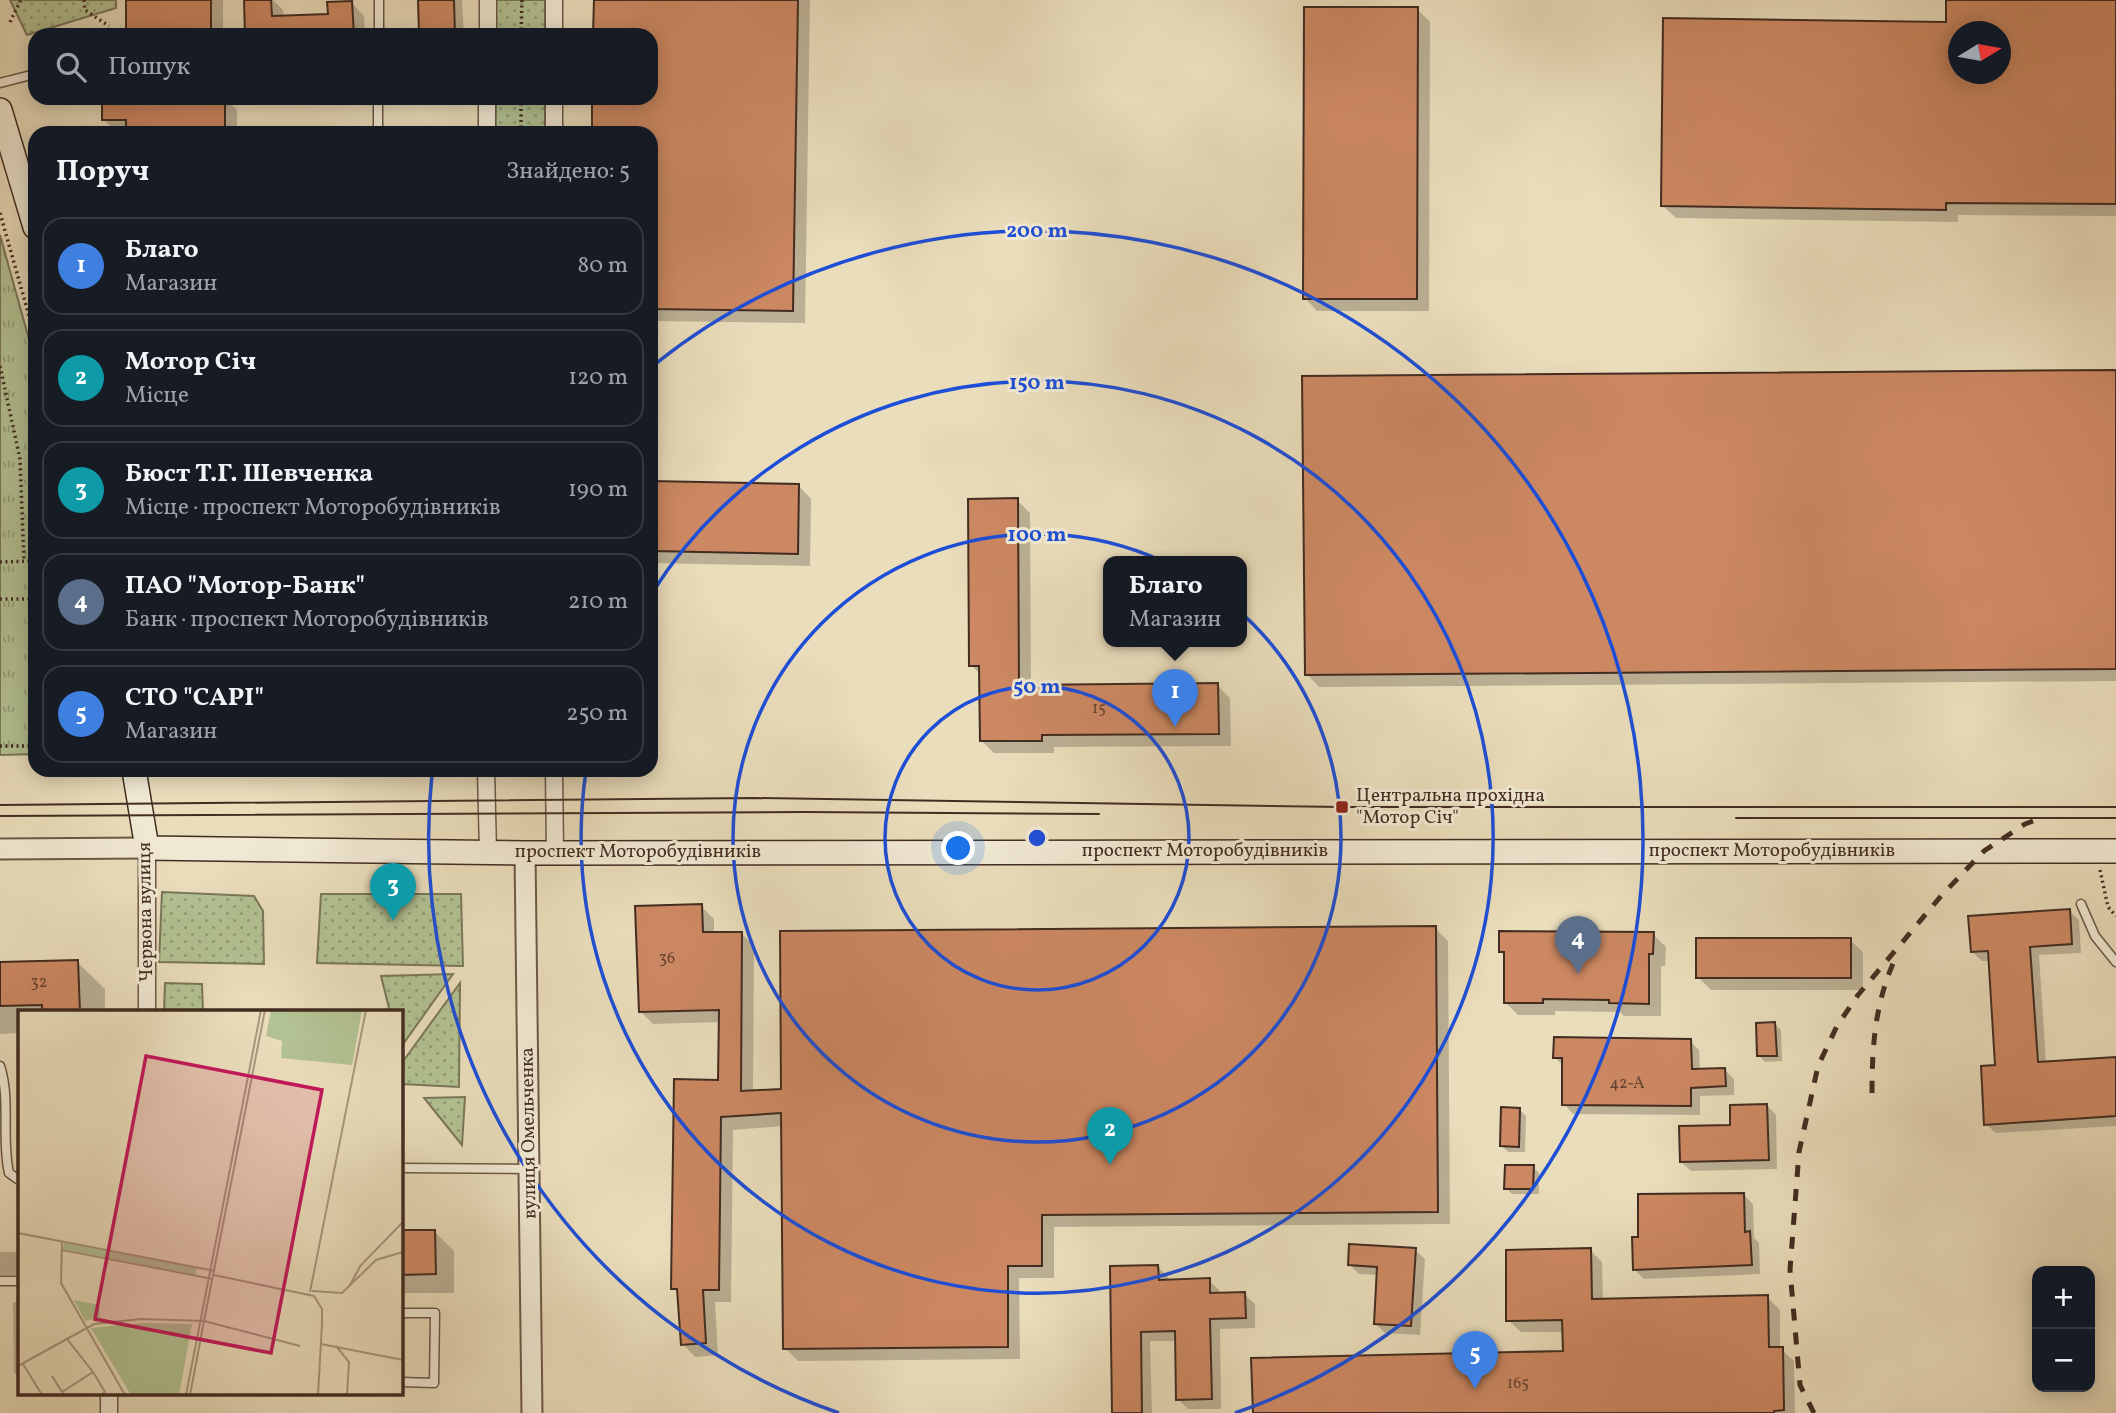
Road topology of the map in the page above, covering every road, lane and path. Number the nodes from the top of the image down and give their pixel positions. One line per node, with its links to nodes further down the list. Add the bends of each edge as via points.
1 (21, 0): 7 (path)
2 (84, 0): 8 (path, via 85,10)
3 (379, 0): 9 (lane)
4 (488, 0): 10 (street)
5 (522, 0): 11 (path)
6 (554, 0): 12 (street)
7 (10, 22)
8 (108, 26)
9 (379, 28)
10 (488, 28)
11 (522, 28)
12 (554, 28)
13 (28, 76): 14 (lane)
14 (0, 83)
15 (378, 105): 20 (lane)
16 (487, 105): 21 (street)
17 (522, 105): 22 (path)
18 (554, 105): 23 (street)
19 (0, 110): 24 (main road)
20 (378, 126)
21 (487, 126)
22 (521, 126)
23 (554, 126)
24 (28, 204)
25 (0, 213): 26 (path)
26 (28, 312)
27 (0, 366): 28 (path, via 20,458)
28 (24, 561): 29 (path); 30 (path)
29 (28, 561)
30 (0, 562)
31 (0, 599): 32 (path)
32 (28, 599)
33 (0, 746): 34 (path)
34 (28, 746)
35 (135, 777): 38 (main road, Червона вулиця)
36 (486, 777): 41 (street)
37 (554, 777): 42 (street)
38 (147, 848): 39 (street, проспект Моторобудівників); 41 (main road, проспект Моторобудівників); 48 (street, Червона вулиця)
39 (0, 849)
40 (2116, 850): 42 (main road, проспект Моторобудівників)
41 (488, 852): 43 (main road, проспект Моторобудівників)
42 (555, 852): 43 (main road, проспект Моторобудівників)
43 (525, 853): 51 (street, вулиця Омельченка)
44 (2099, 868): 46 (path, via 2108,907)
45 (2081, 904): 47 (lane, via 2095,936)
46 (2116, 916)
47 (2116, 962)
48 (147, 1010)
49 (0, 1066): 52 (lane, via 5,1081 4,1154 9,1173)
50 (402, 1168): 51 (lane)
51 (529, 1169): 57 (street, вулиця Омельченка)
52 (18, 1179)
53 (0, 1281): 54 (lane)
54 (18, 1281)
55 (402, 1313): 56 (lane, via 435,1313 434,1383)
56 (402, 1382)
57 (531, 1413)

